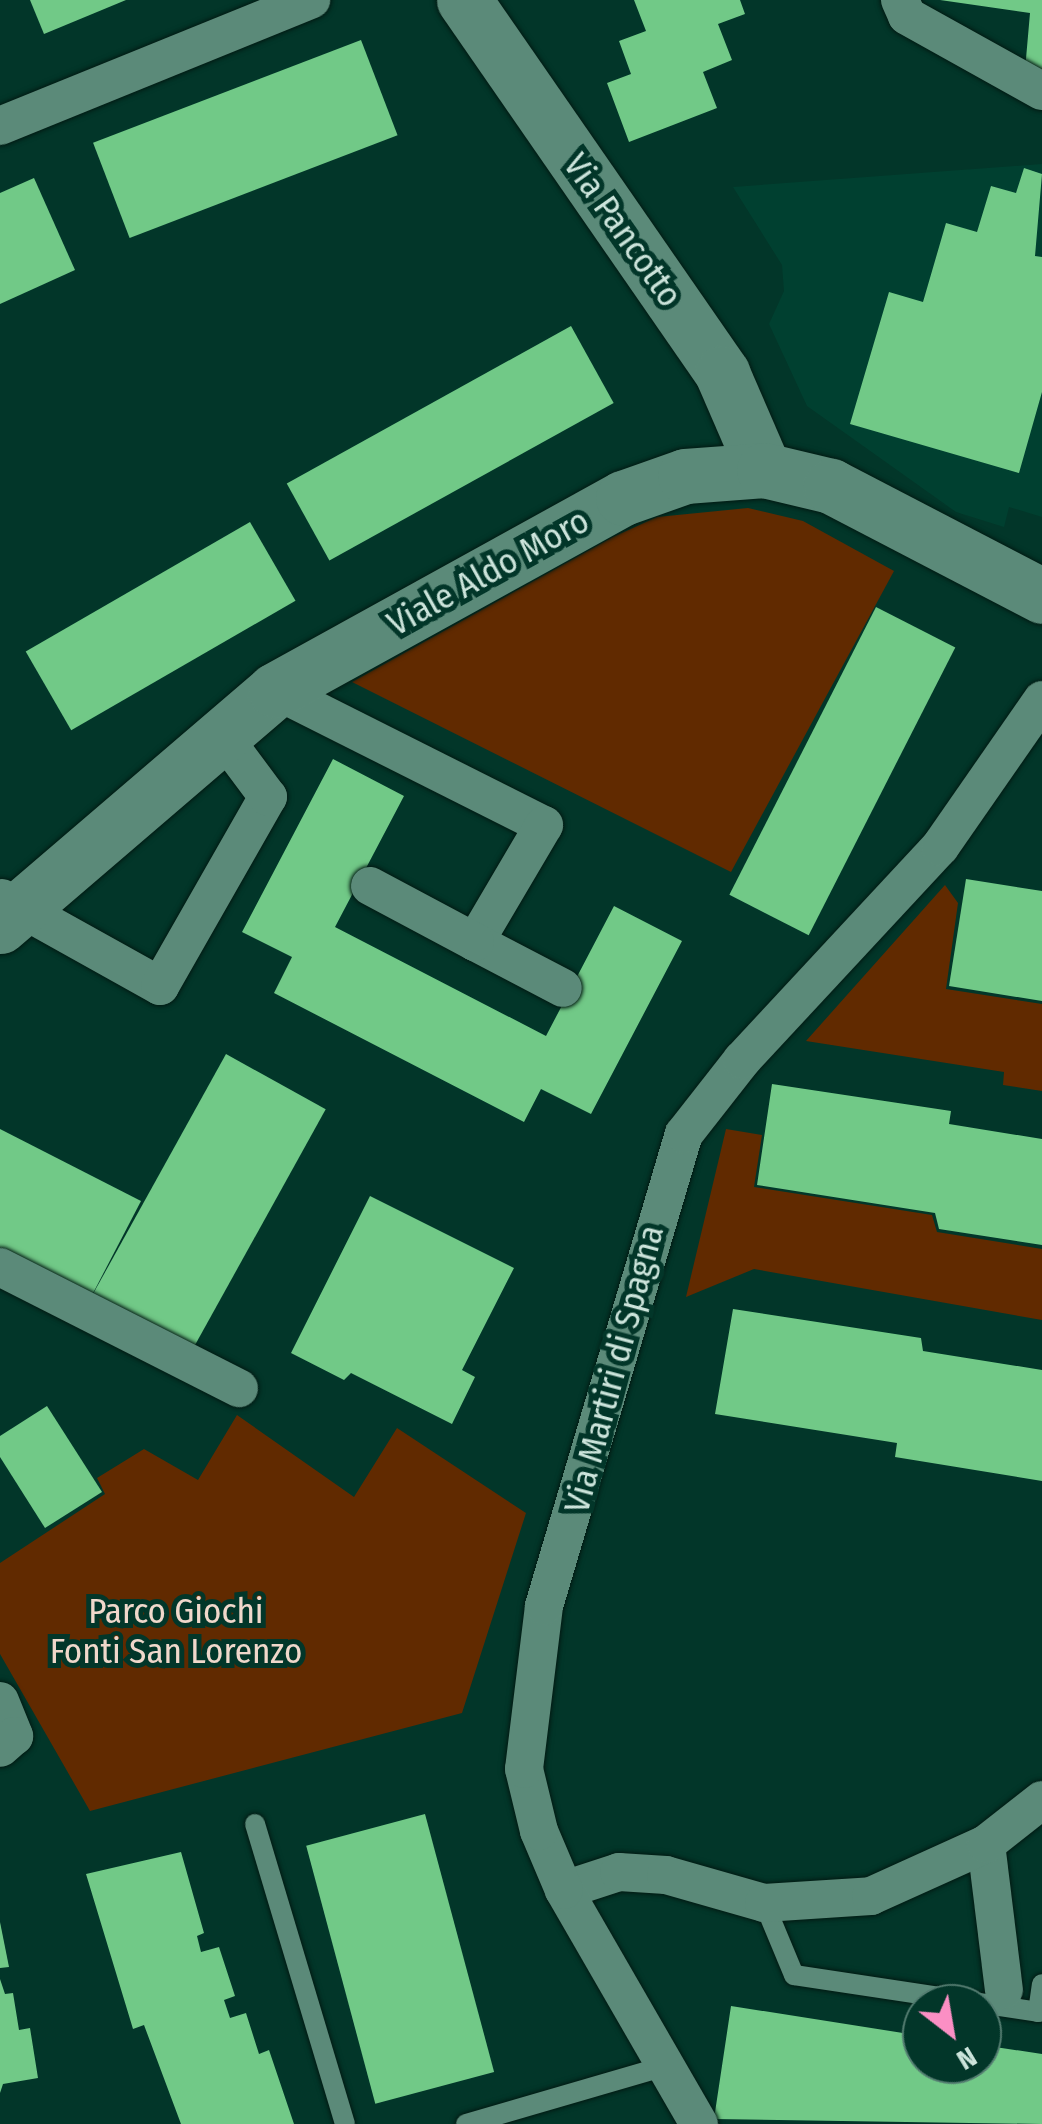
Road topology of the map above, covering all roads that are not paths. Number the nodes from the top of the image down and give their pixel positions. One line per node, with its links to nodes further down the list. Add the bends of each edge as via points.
1 (311, 0): 5 (street)
2 (464, 0): 6 (street, Via Pancotto, via 722,373)
3 (900, 0): 4 (street, via 907,16)
4 (1042, 91)
5 (0, 126)
6 (764, 470): 7 (street, Viale Aldo Moro, via 831,486); 8 (street, Viale Aldo Moro, via 686,476 623,498)
7 (1042, 596)
8 (275, 690): 10 (street, Viale Aldo Moro); 13 (street, via 544,825)
9 (1042, 700): 22 (street, Via Martiri di Spagna, via 940,847 742,1060 684,1134 658,1205 580,1504 544,1606 531,1684 524,1769)
10 (221, 734): 12 (street, Viale Aldo Moro); 12 (street, via 268,797 160,986)
11 (370, 886): 13 (street)
12 (6, 911)
13 (475, 942): 14 (street)
14 (563, 988)
15 (0, 1267): 16 (street)
16 (239, 1388)
17 (0, 1701): 18 (street, via 14,1736)
18 (0, 1748)
19 (1042, 1800): 21 (street)
20 (255, 1824): 27 (lane)
21 (986, 1844): 23 (street, via 871,1896); 25 (street)
22 (564, 1890): 23 (street, via 620,1872 666,1874); 26 (street, Via Martiri di Spagna)
23 (764, 1903): 24 (lane, via 794,1975 1038,2012)
24 (1042, 1984)
25 (1004, 1990)
26 (666, 2066): 28 (lane); 29 (street, Via Martiri di Spagna)
27 (345, 2124)
28 (466, 2124)
29 (699, 2124)

